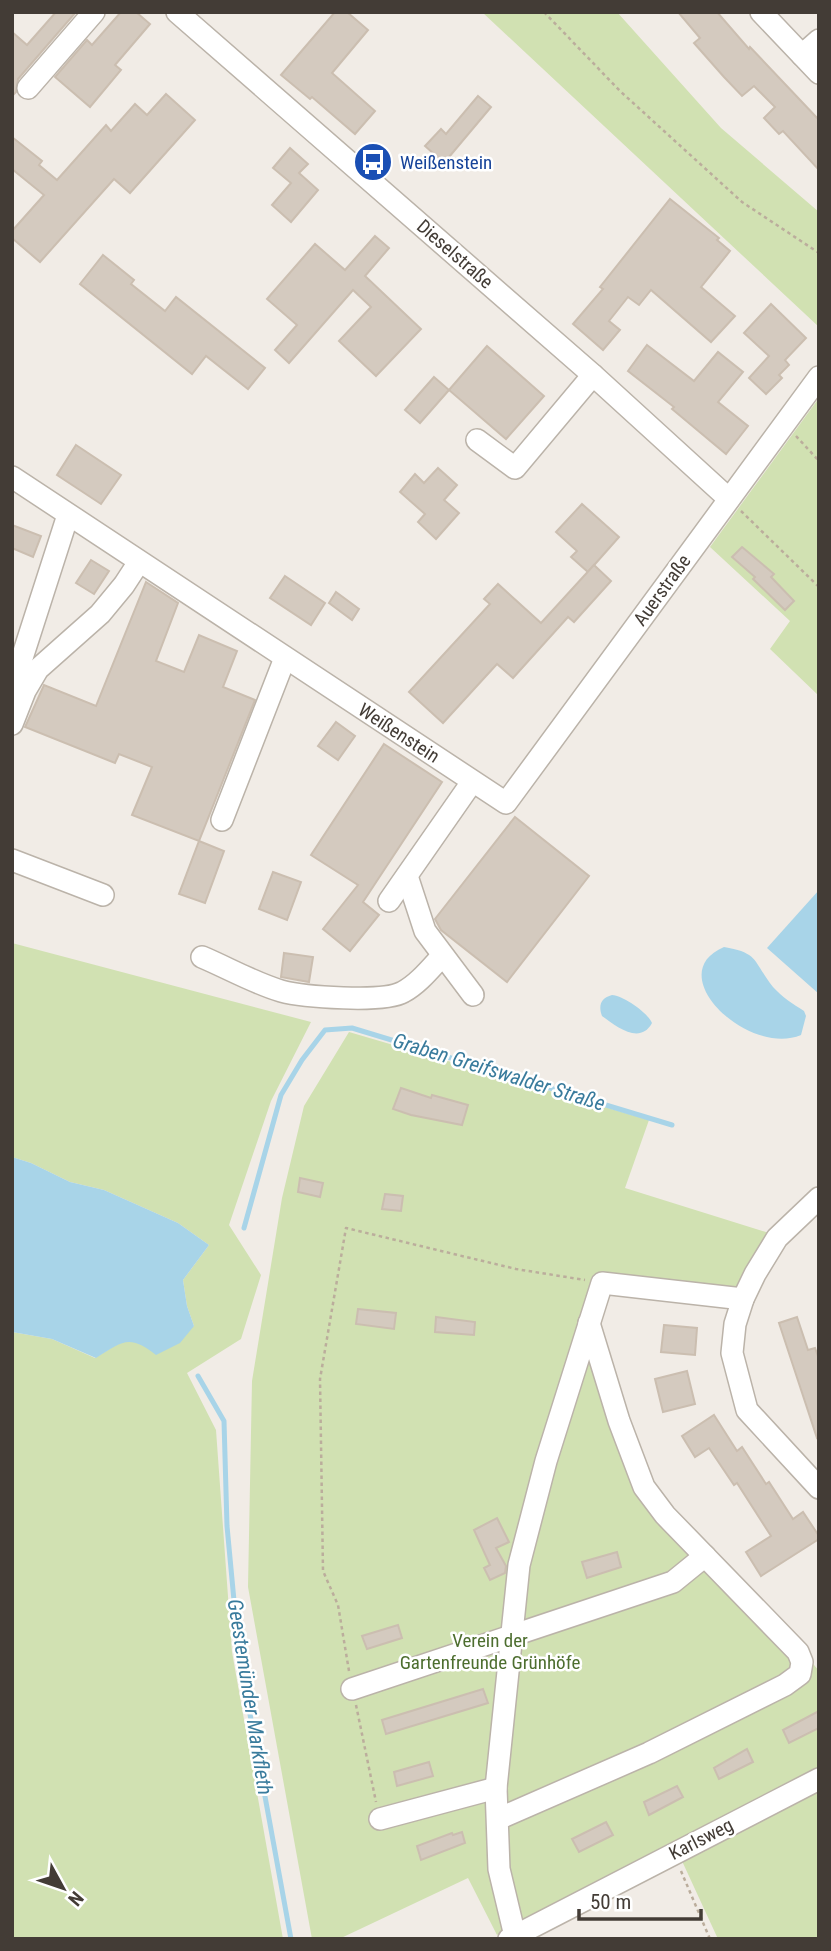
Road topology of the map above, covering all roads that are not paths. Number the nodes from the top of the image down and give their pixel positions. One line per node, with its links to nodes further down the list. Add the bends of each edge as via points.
1 (94, 12): 7 (street)
2 (177, 12): 8 (street, Dieselstraße)
3 (761, 12): 5 (street)
4 (819, 40): 5 (street)
5 (802, 55): 6 (street)
6 (819, 73)
7 (28, 88)
8 (593, 375): 10 (street, via 515,468); 12 (street, Dieselstraße)
9 (819, 377): 12 (street, Auerstraße)
10 (477, 440)
11 (12, 477): 13 (street, Weißenstein)
12 (729, 499): 19 (street, Auerstraße)
13 (68, 515): 14 (street, Weißenstein); 16 (street)
14 (139, 562): 15 (street, Weißenstein); 17 (street, via 100,614 35,674)
15 (285, 658): 18 (street, Weißenstein); 20 (street)
16 (12, 689)
17 (12, 724)
18 (472, 782): 19 (street, Weißenstein); 22 (street)
19 (506, 803)
20 (222, 820)
21 (12, 860): 23 (street)
22 (407, 876): 24 (street); 25 (street, via 425,931)
23 (103, 895)
24 (389, 901)
25 (442, 956): 26 (street, via 401,993 362,999 281,991); 27 (street)
26 (202, 957)
27 (473, 995)
28 (819, 1198): 29 (street, via 777,1238)
29 (743, 1299): 30 (street, via 602,1283); 31 (street, via 734,1324 732,1353 747,1410)
30 (589, 1323): 32 (street, via 644,1487); 33 (street, via 519,1565)
31 (819, 1488)
32 (705, 1556): 33 (street, via 673,1582); 38 (street, via 798,1652 800,1674 649,1753)
33 (511, 1635): 34 (street); 36 (street)
34 (352, 1689)
35 (819, 1779): 39 (street, Karlsweg)
36 (496, 1788): 37 (street); 38 (street)
37 (380, 1819)
38 (498, 1819): 39 (street, via 499,1869)
39 (512, 1937)

